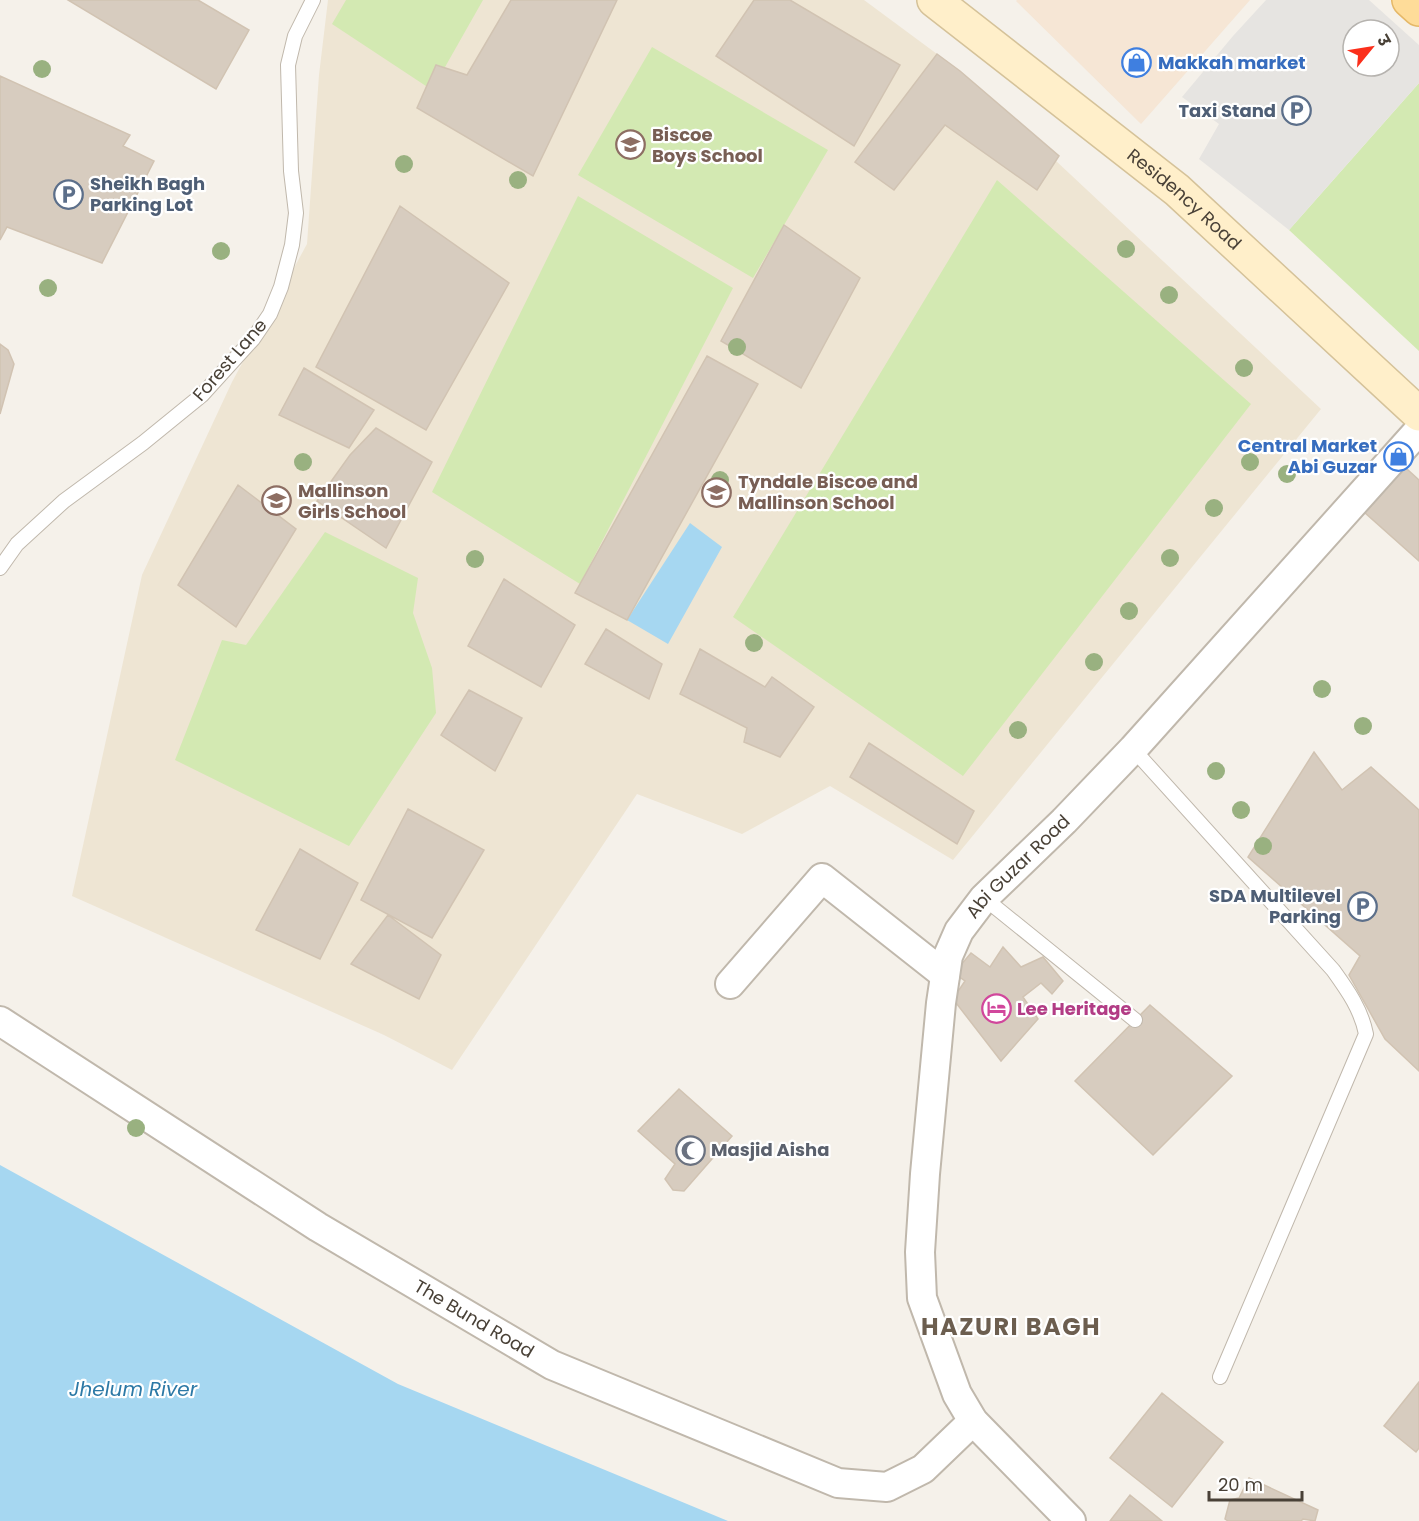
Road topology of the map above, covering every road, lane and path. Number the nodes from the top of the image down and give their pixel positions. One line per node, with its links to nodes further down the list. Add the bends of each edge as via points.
1 (313, 0): 7 (lane, Forest Lane, via 295,36 288,65 296,213 292,245 270,314 253,339 202,395 64,501 17,544)
2 (934, 0): 5 (main road, Residency Road, via 1177,190)
3 (1409, 0): 4 (main road)
4 (1419, 9)
5 (1419, 414)
6 (1419, 430): 8 (street, Abi Guzar Road)
7 (0, 568)
8 (1133, 749): 9 (street, Abi Guzar Road); 14 (lane, via 1333,970 1356,1003 1366,1034)
9 (984, 898): 10 (street, Abi Guzar Road, via 959,931); 12 (lane)
10 (945, 975): 11 (street, via 822,878); 15 (street, Abi Guzar Road, via 925,1174 920,1252 922,1298 957,1394)
11 (730, 984)
12 (1135, 1020)
13 (0, 1021): 15 (street, The Bund Road, via 318,1227 552,1365 838,1483 887,1487 923,1469)
14 (1220, 1377)
15 (973, 1422): 16 (street, Abi Guzar Road)
16 (1071, 1521)

